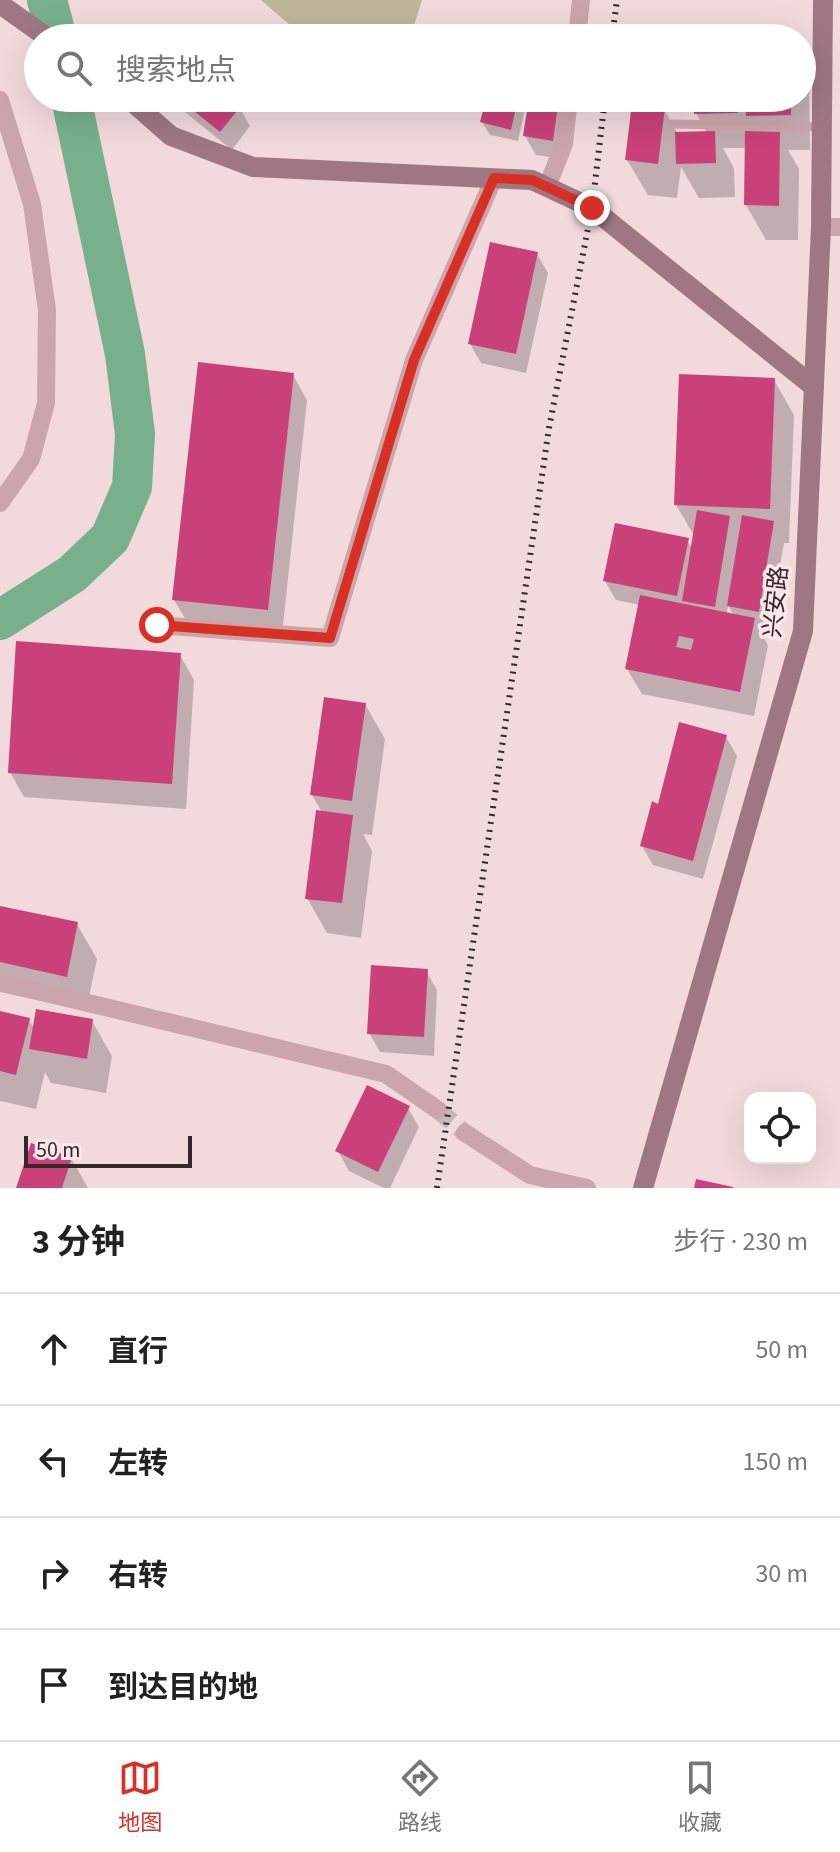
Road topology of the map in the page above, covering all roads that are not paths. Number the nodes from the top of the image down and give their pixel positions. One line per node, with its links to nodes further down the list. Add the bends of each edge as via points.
1 (581, 0): 5 (street)
2 (823, 0): 10 (street, 兴安路)
3 (0, 4): 4 (street)
4 (28, 24)
5 (578, 24)
6 (0, 100): 15 (street, via 32,204 47,310 46,403 31,459)
7 (144, 112): 11 (street, via 171,136 253,167)
8 (567, 112): 12 (street, via 564,144)
9 (672, 124): 10 (lane)
10 (822, 127): 13 (street, 兴安路)
11 (494, 178): 12 (street, via 532,180); 16 (street, via 414,360 330,638)
12 (547, 187): 14 (street, via 592,208)
13 (830, 227): 14 (street, 兴安路)
14 (814, 387): 21 (street, 兴安路, via 803,631)
15 (0, 503)
16 (157, 625)
17 (0, 982): 18 (street, via 386,1074)
18 (438, 1110)
19 (465, 1133): 20 (street, via 530,1175)
20 (587, 1188)
21 (643, 1188)

